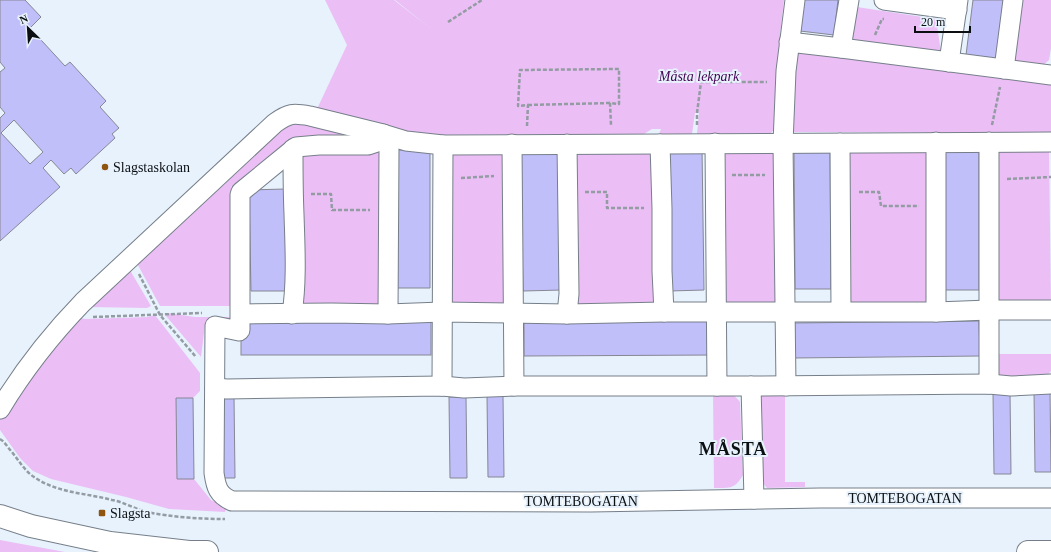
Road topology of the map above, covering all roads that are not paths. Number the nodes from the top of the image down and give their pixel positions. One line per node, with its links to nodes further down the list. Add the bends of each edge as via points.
1 (795, 0): 6 (street)
2 (849, 0): 7 (street)
3 (884, 0): 5 (street)
4 (1013, 0): 9 (street)
5 (958, 5): 8 (street)
6 (789, 42): 7 (street); 15 (street)
7 (850, 49): 8 (street)
8 (949, 62): 9 (street)
9 (1004, 69): 10 (street)
10 (1051, 75)
11 (383, 134): 21 (street, via 406,141); 22 (street, via 381,140 368,145 300,146); 33 (street, via 389,148); 44 (street, via 310,116 290,114 283,117 67,318 34,358)
12 (936, 142): 13 (street); 16 (street); 30 (street)
13 (989, 142): 14 (street); 23 (street)
14 (1051, 142)
15 (783, 143): 16 (street); 20 (street); 29 (street)
16 (840, 143): 25 (street)
17 (519, 144): 18 (street); 21 (street); 34 (street, via 512,176)
18 (567, 144): 19 (street); 35 (street)
19 (660, 144): 20 (street); 27 (street)
20 (706, 144): 28 (street, via 716,176)
21 (443, 145): 26 (street)
22 (293, 149): 31 (street, via 241,192); 32 (street, via 295,251)
23 (989, 310): 24 (street); 30 (street); 36 (street)
24 (1051, 310)
25 (841, 311): 29 (street); 30 (street)
26 (442, 312): 33 (street); 34 (street); 38 (street)
27 (664, 312): 28 (street); 35 (street)
28 (717, 312): 29 (street); 40 (street)
29 (786, 312): 42 (street)
30 (936, 312)
31 (241, 314): 32 (street); 43 (street, TOMTEBOGATAN, via 239,331 216,326)
32 (292, 314): 33 (street)
33 (388, 314)
34 (513, 314): 35 (street); 39 (street)
35 (567, 314)
36 (989, 384): 37 (street); 42 (street)
37 (1051, 384)
38 (442, 386): 39 (street); 43 (street)
39 (514, 386): 40 (street)
40 (717, 386): 41 (street)
41 (751, 386): 42 (street); 46 (street)
42 (786, 386)
43 (215, 388): 46 (street, TOMTEBOGATAN, via 214,473 219,492 232,501 598,502)
44 (0, 410)
45 (1051, 498): 46 (street, TOMTEBOGATAN)
46 (754, 499)
47 (0, 516): 48 (main road, via 31,526 110,543)
48 (189, 552): 49 (main road)
49 (207, 552)
50 (1028, 552): 51 (main road)
51 (1051, 552)

